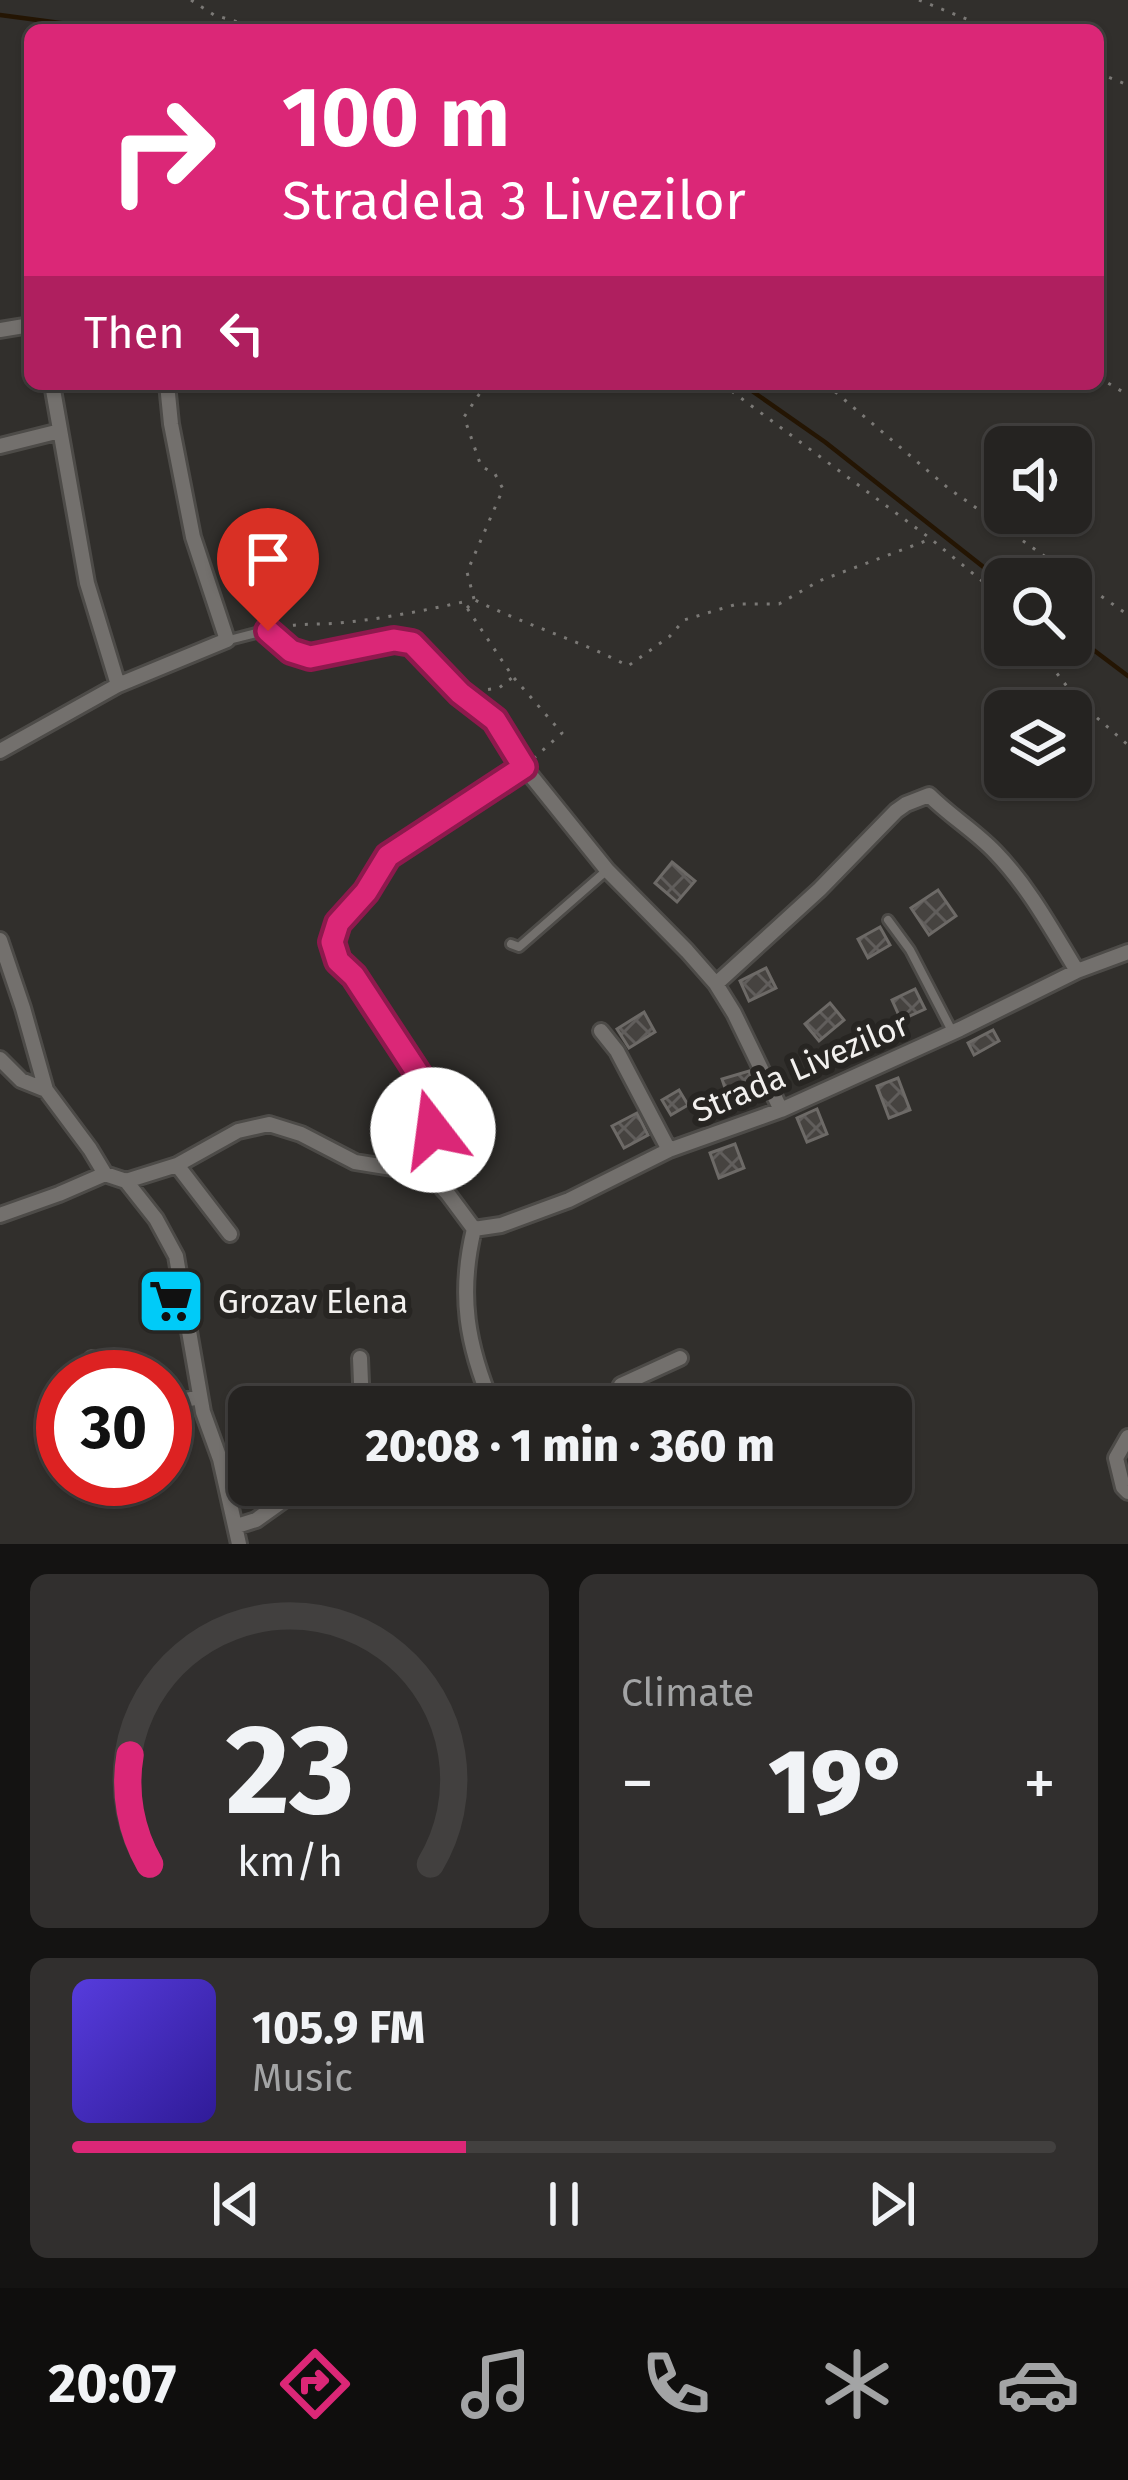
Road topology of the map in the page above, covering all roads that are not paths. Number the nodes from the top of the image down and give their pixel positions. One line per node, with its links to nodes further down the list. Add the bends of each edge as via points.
1 (53, 390): 3 (street)
2 (168, 390): 5 (street, via 193,537)
3 (60, 431): 4 (street); 6 (street, via 87,583)
4 (0, 446)
5 (227, 640): 6 (street); 8 (lane, via 268,631 310,657 412,643 495,720)
6 (118, 685): 7 (street)
7 (0, 751)
8 (524, 767): 9 (street); 24 (street, via 388,856 332,942 419,1075 436,1152)
9 (607, 870): 12 (lane, via 520,947); 15 (street)
10 (888, 920): 17 (lane, Strada Livezilor)
11 (0, 940): 19 (street)
12 (511, 944)
13 (1128, 952): 14 (street, Strada Livezilor)
14 (1076, 971): 15 (street, via 1015,874 929,795 896,812); 17 (street, Strada Livezilor)
15 (716, 984): 20 (street)
16 (601, 1031): 21 (street, Strada Livezilor)
17 (952, 1032): 20 (street, Strada Livezilor)
18 (0, 1059): 19 (street, via 20,1080)
19 (46, 1090): 23 (street)
20 (782, 1110): 21 (street, Strada Livezilor)
21 (669, 1150): 27 (street, Strada Livezilor, via 569,1200)
22 (177, 1165): 24 (street, via 238,1131 269,1124 355,1162); 25 (street); 28 (street)
23 (105, 1174): 25 (street); 26 (street)
24 (429, 1174): 27 (street)
25 (126, 1181): 34 (street, via 176,1256)
26 (0, 1215)
27 (473, 1229): 32 (street, via 464,1272 467,1323)
28 (230, 1234)
29 (360, 1358): 31 (street)
30 (680, 1358): 33 (street)
31 (361, 1386)
32 (484, 1386)
33 (621, 1386)
34 (200, 1397): 35 (street); 39 (street)
35 (192, 1399)
36 (1128, 1437): 37 (street, via 1116,1458)
37 (1128, 1492)
38 (276, 1506): 39 (street)
39 (236, 1526): 40 (street)
40 (239, 1544)

